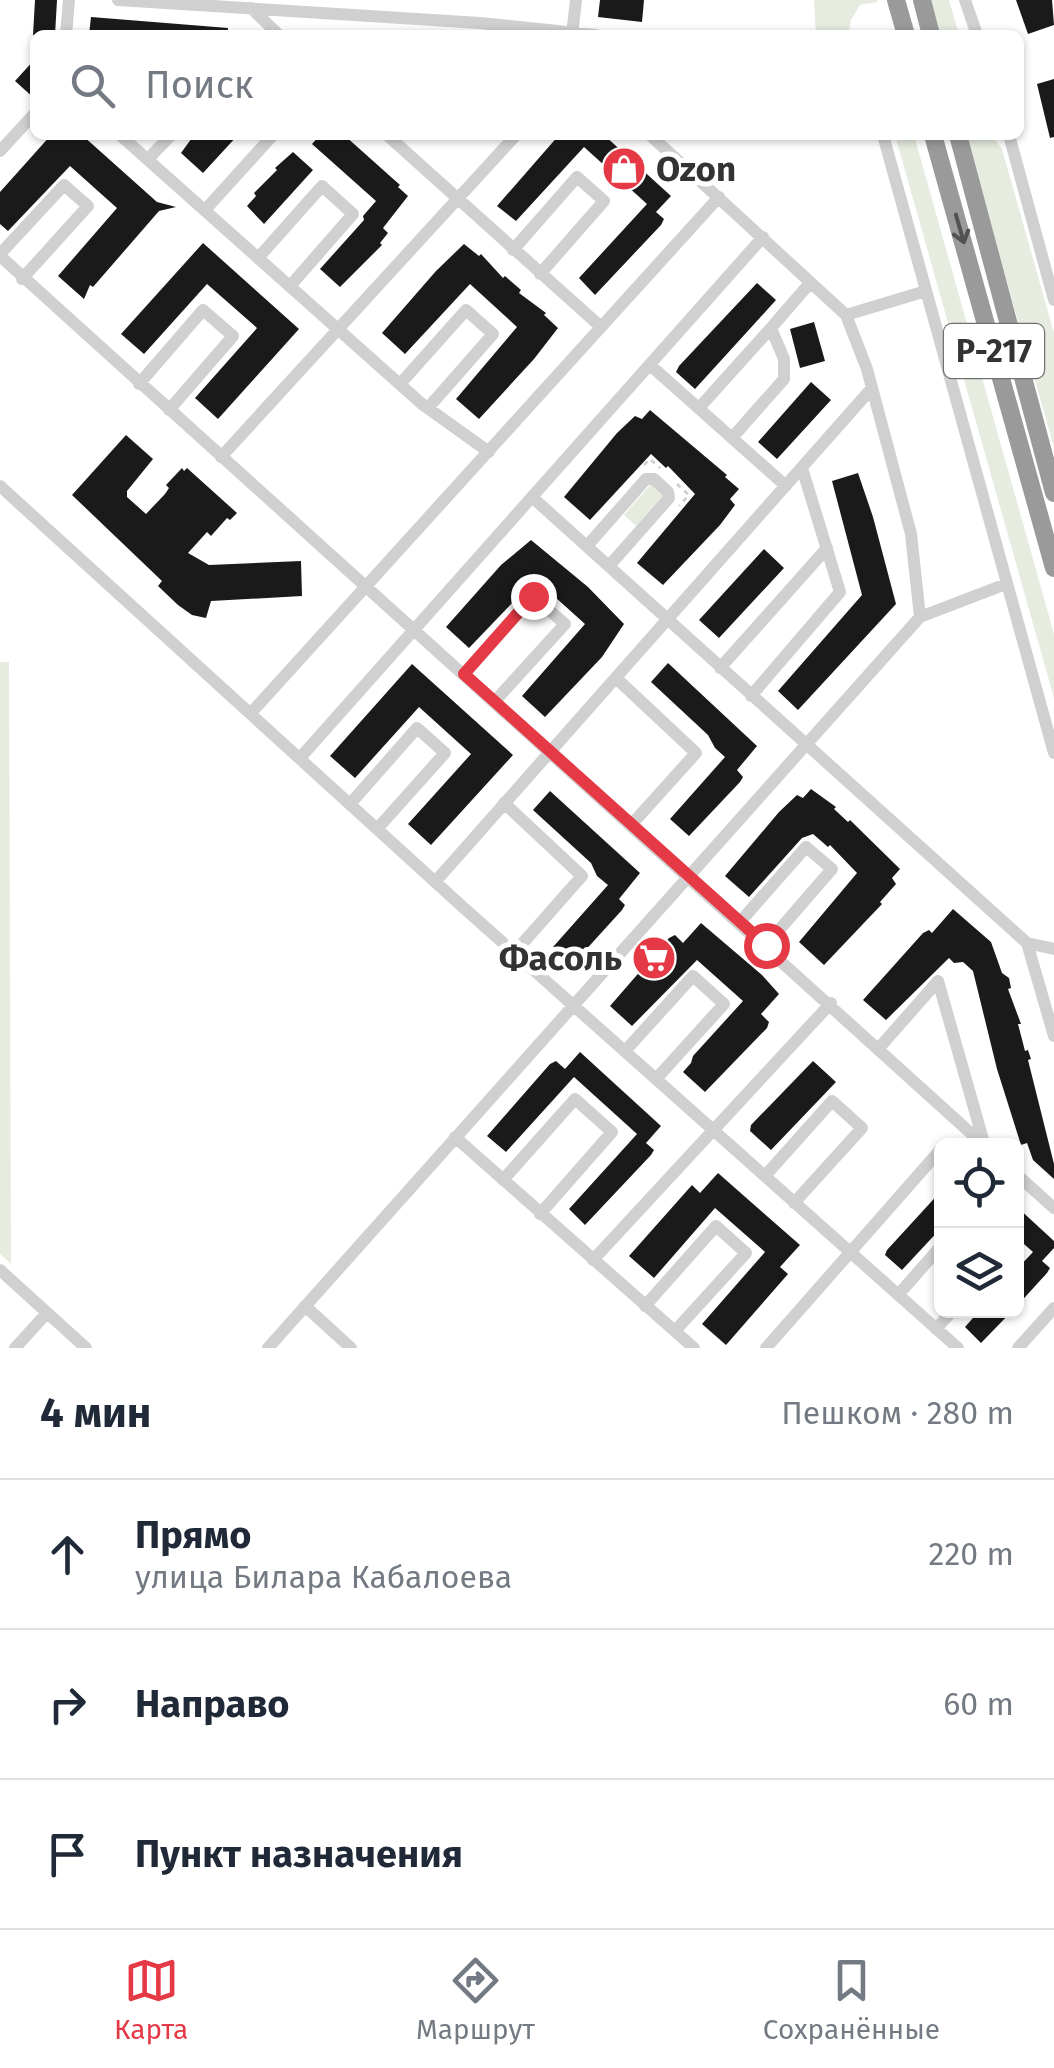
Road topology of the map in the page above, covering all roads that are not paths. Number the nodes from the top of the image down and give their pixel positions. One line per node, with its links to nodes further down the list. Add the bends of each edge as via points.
1 (69, 0): 8 (street)
2 (118, 0): 7 (street)
3 (576, 0): 11 (street)
4 (896, 0): 12 (highway)
5 (922, 0): 13 (highway)
6 (965, 0): 14 (street)
7 (251, 8): 9 (street); 10 (street)
8 (66, 30)
9 (275, 30)
10 (533, 30)
11 (572, 30)
12 (905, 30)
13 (930, 30)
14 (975, 30)
15 (30, 118): 26 (street)
16 (126, 140): 27 (street)
17 (165, 140): 27 (street)
18 (269, 140): 30 (street)
19 (392, 140): 29 (street)
20 (511, 140): 29 (street)
21 (655, 140): 28 (street)
22 (884, 140): 39 (street)
23 (935, 140): 63 (highway, Р-217, one-way to 63)
24 (959, 140): 58 (highway, Р-217)
25 (1009, 140): 40 (street)
26 (0, 151)
27 (148, 159): 30 (street)
28 (718, 197): 31 (street); 43 (street)
29 (457, 200): 32 (street); 42 (street)
30 (206, 210): 34 (street)
31 (763, 237): 37 (street); 45 (street)
32 (513, 250): 35 (street); 35 (street, via 576,178 604,201)
33 (0, 255): 36 (street); 36 (street, via 64,184 88,206)
34 (259, 257): 38 (street); 38 (street, via 322,186 353,214)
35 (540, 274): 43 (street)
36 (22, 279): 46 (street)
37 (810, 283): 41 (street); 44 (street)
38 (291, 285): 42 (street)
39 (926, 291): 41 (street); 64 (street)
40 (1054, 300)
41 (846, 316): 48 (street)
42 (339, 328): 47 (street); 54 (street)
43 (601, 328): 53 (street)
44 (771, 328): 50 (street); 52 (street, via 784,359 784,380)
45 (650, 364): 50 (street); 59 (street)
46 (139, 384): 51 (street); 51 (street, via 203,310 233,336)
47 (400, 384): 49 (street); 49 (street, via 466,310 493,334)
48 (872, 388): 55 (street); 66 (street, via 912,534)
49 (428, 408): 53 (street)
50 (699, 408): 52 (street)
51 (168, 410): 54 (street)
52 (732, 438): 57 (street)
53 (488, 452): 65 (street)
54 (220, 457): 65 (street)
55 (802, 468): 57 (street); 61 (street)
56 (0, 486): 74 (street)
57 (786, 486): 67 (street)
58 (1054, 492)
59 (532, 497): 60 (street); 68 (street)
60 (587, 546): 62 (street); 62 (street, via 654,479 669,498)
61 (827, 548): 69 (street); 72 (street, via 840,592)
62 (609, 566): 67 (street)
63 (1054, 568)
64 (1006, 584): 66 (street); 77 (street)
65 (368, 587): 68 (street); 74 (street)
66 (920, 617): 75 (street)
67 (668, 620): 69 (street); 71 (street)
68 (415, 629): 70 (street); 78 (street)
69 (720, 668): 72 (street)
70 (464, 674): 73 (street); 73 (street, via 533,596 564,624)
71 (616, 678): 76 (street); 81 (street, via 696,752)
72 (751, 696): 75 (street)
73 (495, 701): 76 (street)
74 (251, 713): 78 (street)
75 (806, 746): 83 (street); 86 (street)
76 (549, 752): 79 (street); 81 (street)
77 (1054, 752)
78 (300, 758): 80 (street)
79 (504, 803): 84 (street); 89 (street, via 582,876)
80 (350, 804): 82 (street); 82 (street, via 417,728 445,753)
81 (632, 824): 83 (street)
82 (377, 828): 84 (street)
83 (690, 876): 85 (street); 91 (street)
84 (435, 882): 89 (street)
85 (740, 922): 87 (street); 87 (street, via 806,846 832,869)
86 (1027, 943): 88 (street); 92 (street)
87 (766, 945): 90 (street)
88 (1054, 949)
89 (514, 953): 91 (street)
90 (830, 1003): 93 (street); 97 (street)
91 (574, 1006): 94 (street); 98 (street)
92 (1054, 1036)
93 (879, 1048): 96 (street); 101 (street, via 938,981)
94 (624, 1052): 95 (street); 95 (street, via 693,976 724,1004)
95 (656, 1079): 97 (street)
96 (962, 1124): 99 (street); 100 (street)
97 (712, 1129): 103 (street); 111 (street)
98 (456, 1137): 104 (street); 114 (street)
99 (950, 1138)
100 (977, 1138)
101 (983, 1138)
102 (934, 1157): 109 (street)
103 (764, 1176): 106 (street); 106 (street, via 832,1102 862,1128)
104 (503, 1180): 108 (street); 108 (street, via 575,1099 612,1132)
105 (1024, 1181): 107 (street)
106 (794, 1203): 109 (street)
107 (1054, 1208)
108 (540, 1214): 111 (street)
109 (850, 1254): 113 (street); 126 (street)
110 (934, 1254): 113 (street)
111 (592, 1260): 115 (street)
112 (0, 1270): 117 (street)
113 (898, 1295): 119 (street)
114 (305, 1306): 123 (street); 124 (street)
115 (645, 1306): 120 (street); 120 (street, via 716,1226 746,1253)
116 (1054, 1308): 128 (street)
117 (48, 1313): 121 (street); 122 (street)
118 (946, 1318): 119 (street)
119 (936, 1329): 127 (street)
120 (675, 1332): 125 (street)
121 (15, 1348)
122 (86, 1348)
123 (268, 1348)
124 (351, 1348)
125 (694, 1348)
126 (766, 1348)
127 (958, 1348)
128 (1018, 1348)

